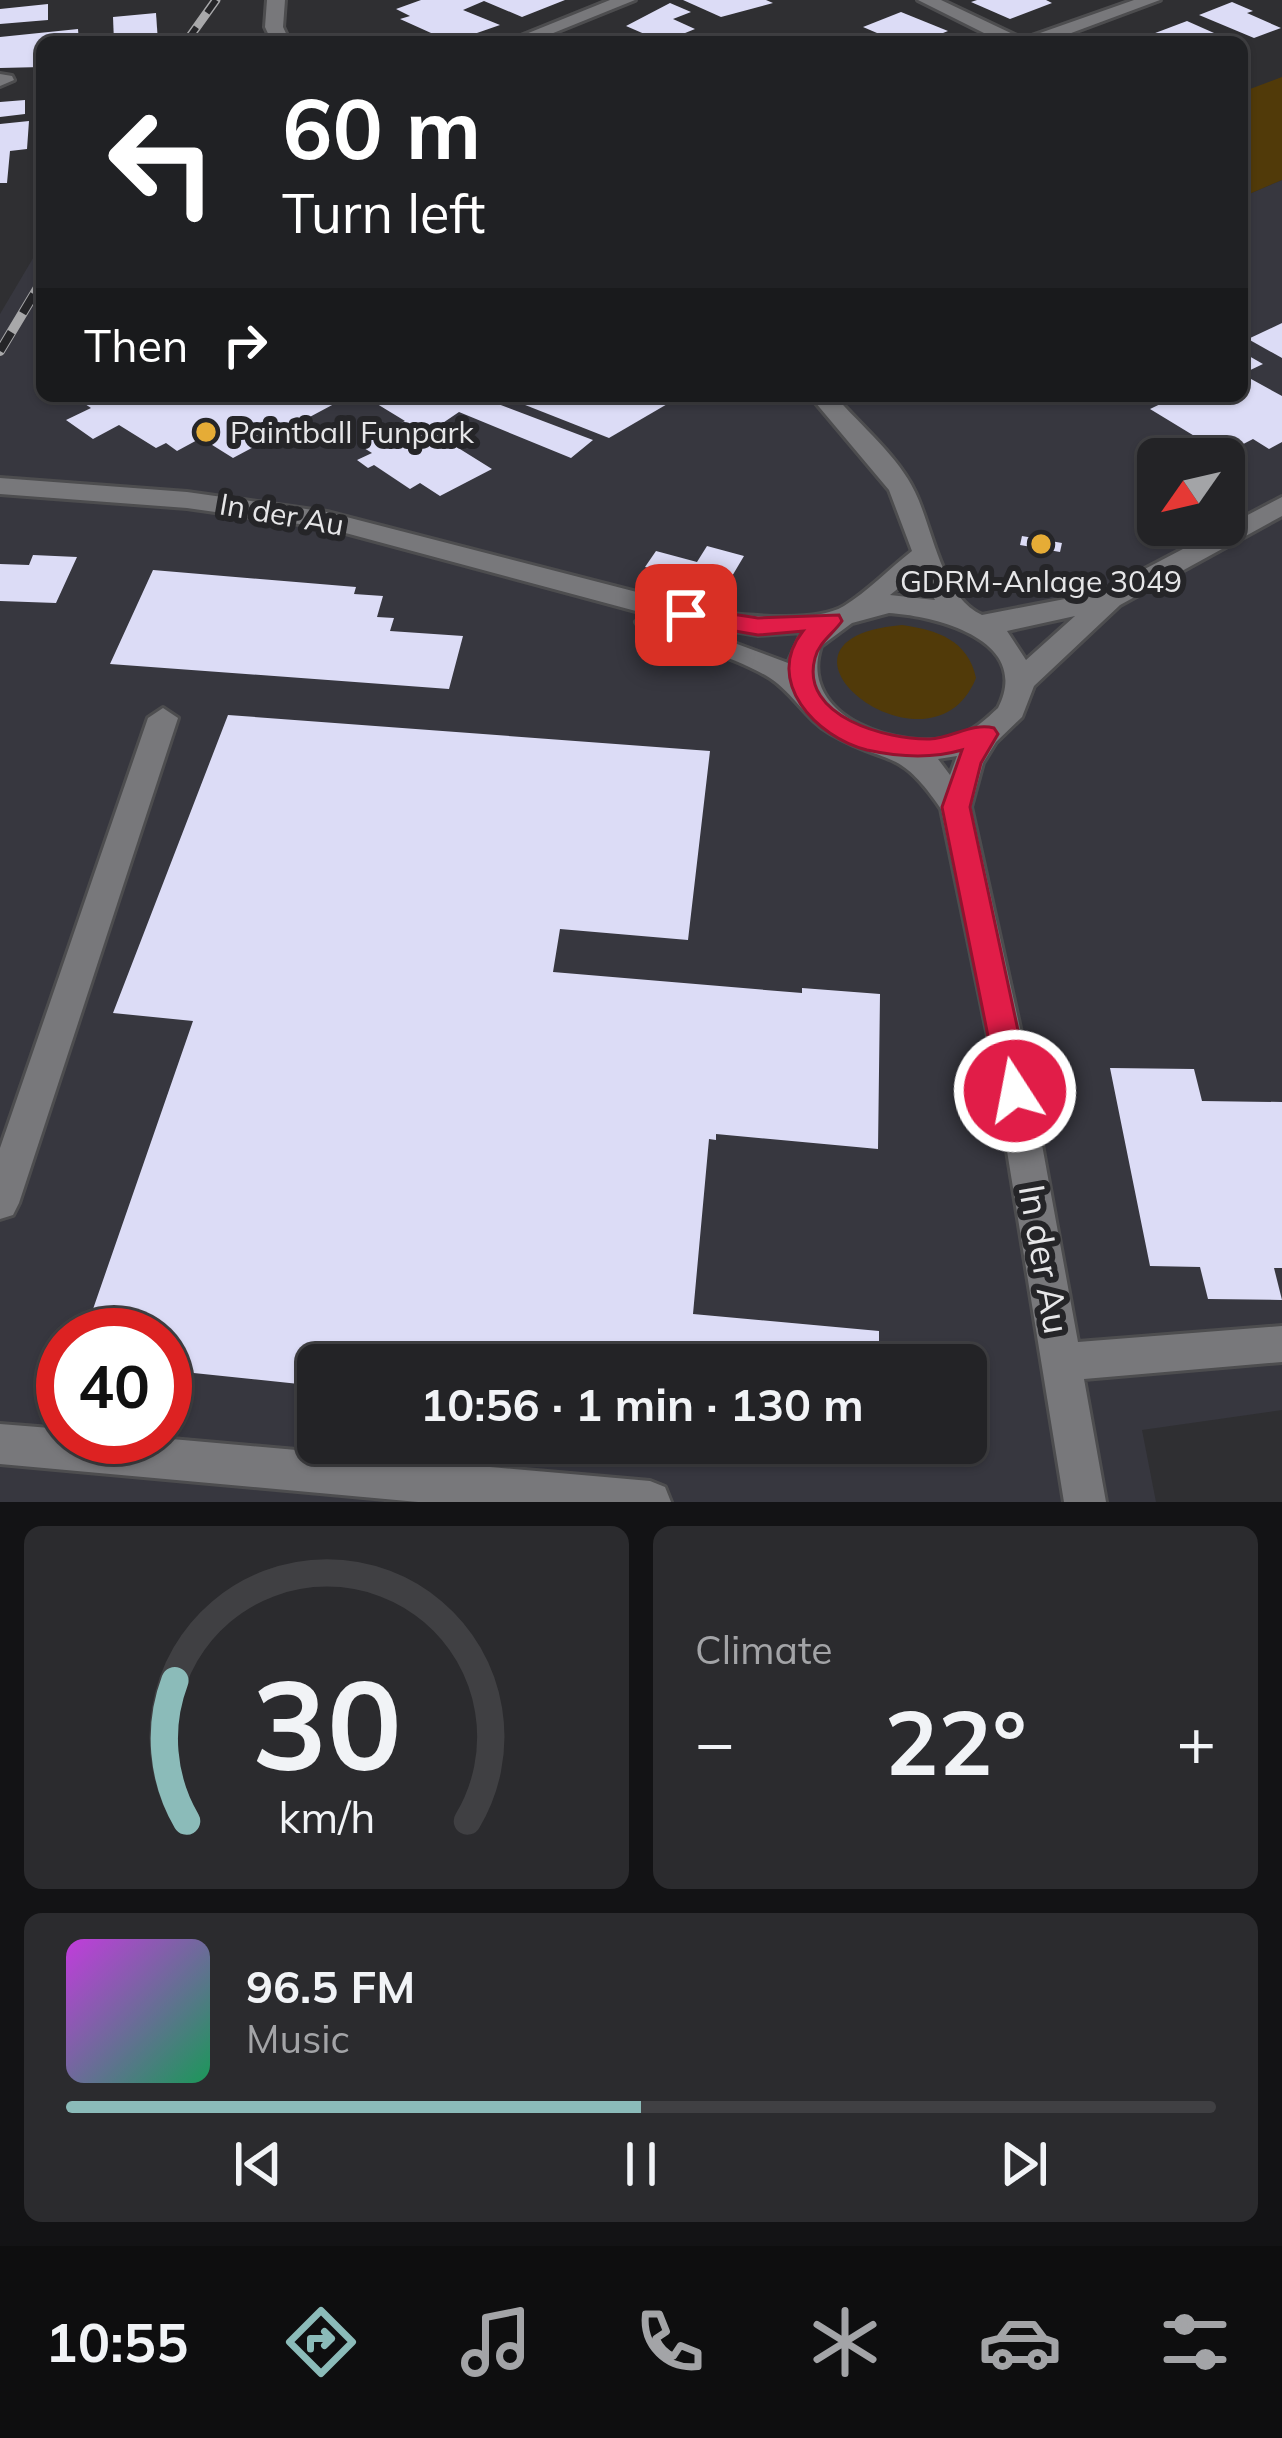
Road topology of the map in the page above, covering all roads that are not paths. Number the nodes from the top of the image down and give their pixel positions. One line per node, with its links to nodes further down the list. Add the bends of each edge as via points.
1 (276, 0): 5 (street)
2 (626, 0): 6 (street)
3 (927, 0): 7 (street)
4 (1151, 0): 8 (street)
5 (278, 36)
6 (531, 36)
7 (1003, 36)
8 (1047, 36)
9 (828, 402): 12 (street, via 901,488)
10 (0, 486): 13 (street, In der Au, via 262,507)
11 (1282, 505): 14 (street)
12 (926, 553): 15 (street); 16 (street, via 940,588)
13 (558, 579): 15 (street, In der Au, via 718,622 771,626); 18 (street, In der Au, via 775,668)
14 (1111, 599): 16 (street, via 1000,624); 17 (street)
15 (843, 615): 16 (street, via 925,605); 18 (street, via 805,651)
16 (969, 620): 17 (street, via 1007,650)
17 (1020, 682): 20 (street, via 1005,720)
18 (804, 688): 21 (street, via 840,728)
19 (163, 718): 23 (street)
20 (985, 734): 21 (street); 22 (street)
21 (903, 748): 22 (street, In der Au)
22 (956, 807): 25 (street, In der Au)
23 (0, 1203)
24 (1282, 1344): 25 (street)
25 (1064, 1361): 28 (street, In der Au)
26 (0, 1444): 27 (street)
27 (650, 1502)
28 (1085, 1502)

